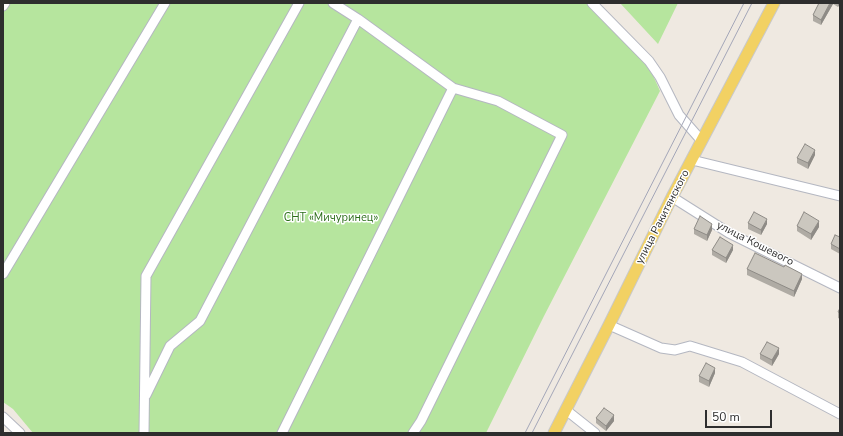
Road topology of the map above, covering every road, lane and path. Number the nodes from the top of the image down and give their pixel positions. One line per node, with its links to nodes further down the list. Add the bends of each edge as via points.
1 (5, 3): 7 (street)
2 (165, 3): 14 (street)
3 (299, 3): 17 (street, via 146,276)
4 (333, 3): 8 (street)
5 (592, 3): 10 (street, via 649,61 679,115)
6 (774, 3): 10 (main road, улица Ракитянского)
7 (3, 6)
8 (358, 19): 9 (street); 17 (street, via 200,321 170,346)
9 (453, 88): 23 (street); 24 (street, via 498,101 562,134)
10 (701, 140): 11 (main road, улица Ракитянского)
11 (692, 160): 12 (street); 13 (main road, улица Ракитянского)
12 (840, 196)
13 (672, 197): 15 (street, улица Кошевого, via 729,233); 16 (main road, улица Ракитянского)
14 (3, 274)
15 (840, 288)
16 (609, 325): 18 (main road, улица Ракитянского); 19 (street, via 661,348 675,350 690,346 742,362)
17 (145, 397): 22 (street)
18 (566, 410): 25 (main road, улица Ракитянского); 26 (street)
19 (840, 414)
20 (3, 417): 21 (street)
21 (20, 433)
22 (144, 433)
23 (282, 433)
24 (413, 433)
25 (554, 433)
26 (595, 433)

